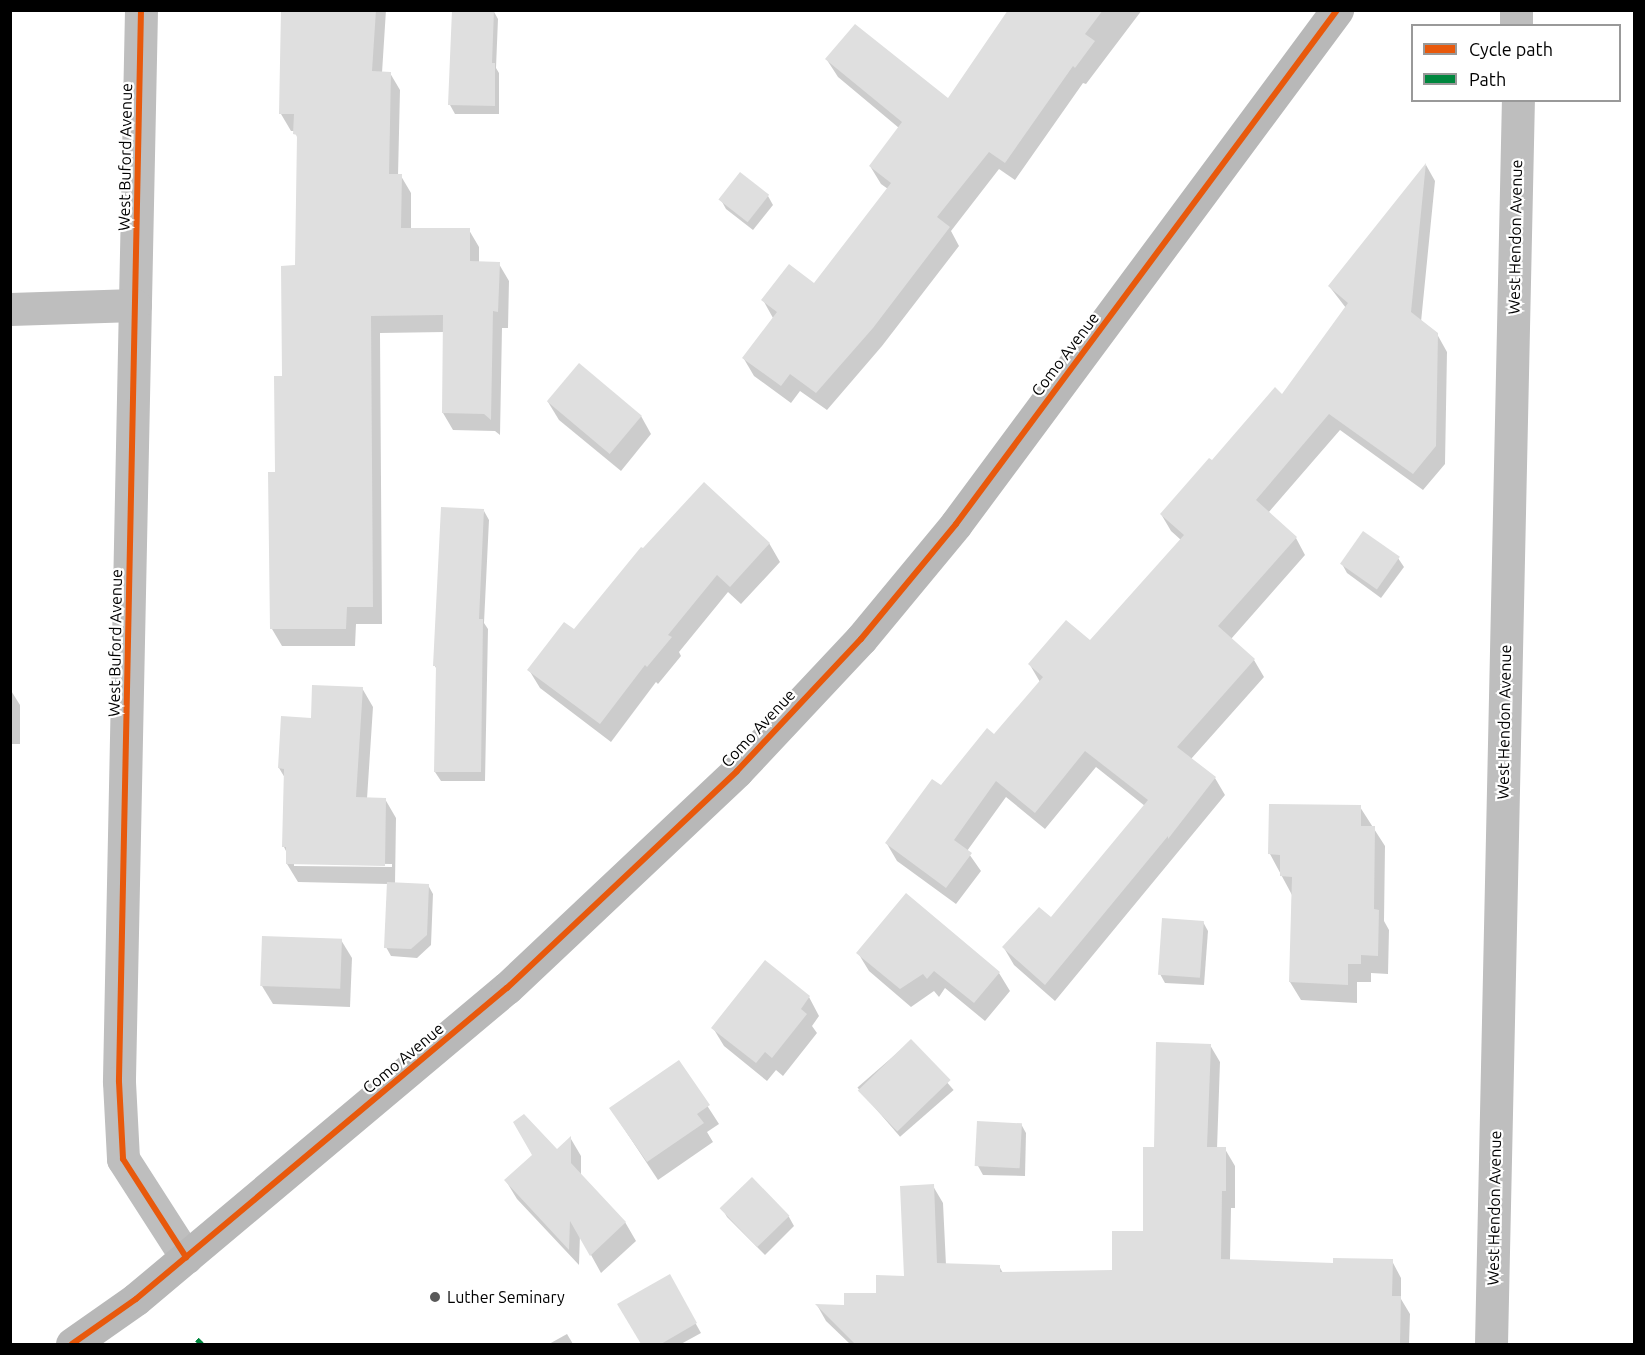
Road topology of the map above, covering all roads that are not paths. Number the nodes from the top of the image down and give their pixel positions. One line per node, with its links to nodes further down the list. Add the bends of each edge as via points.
1 (141, 10): 4 (street, West Buford Avenue)
2 (1337, 10): 6 (main road, Como Avenue, via 956,524 861,639 737,771 507,988)
3 (1518, 102): 8 (street, West Hendon Avenue)
4 (135, 305): 5 (street); 6 (street, West Buford Avenue, via 119,1083 123,1159)
5 (10, 309)
6 (186, 1257): 7 (main road, Como Avenue, via 136,1299)
7 (72, 1344)
8 (1491, 1344)

